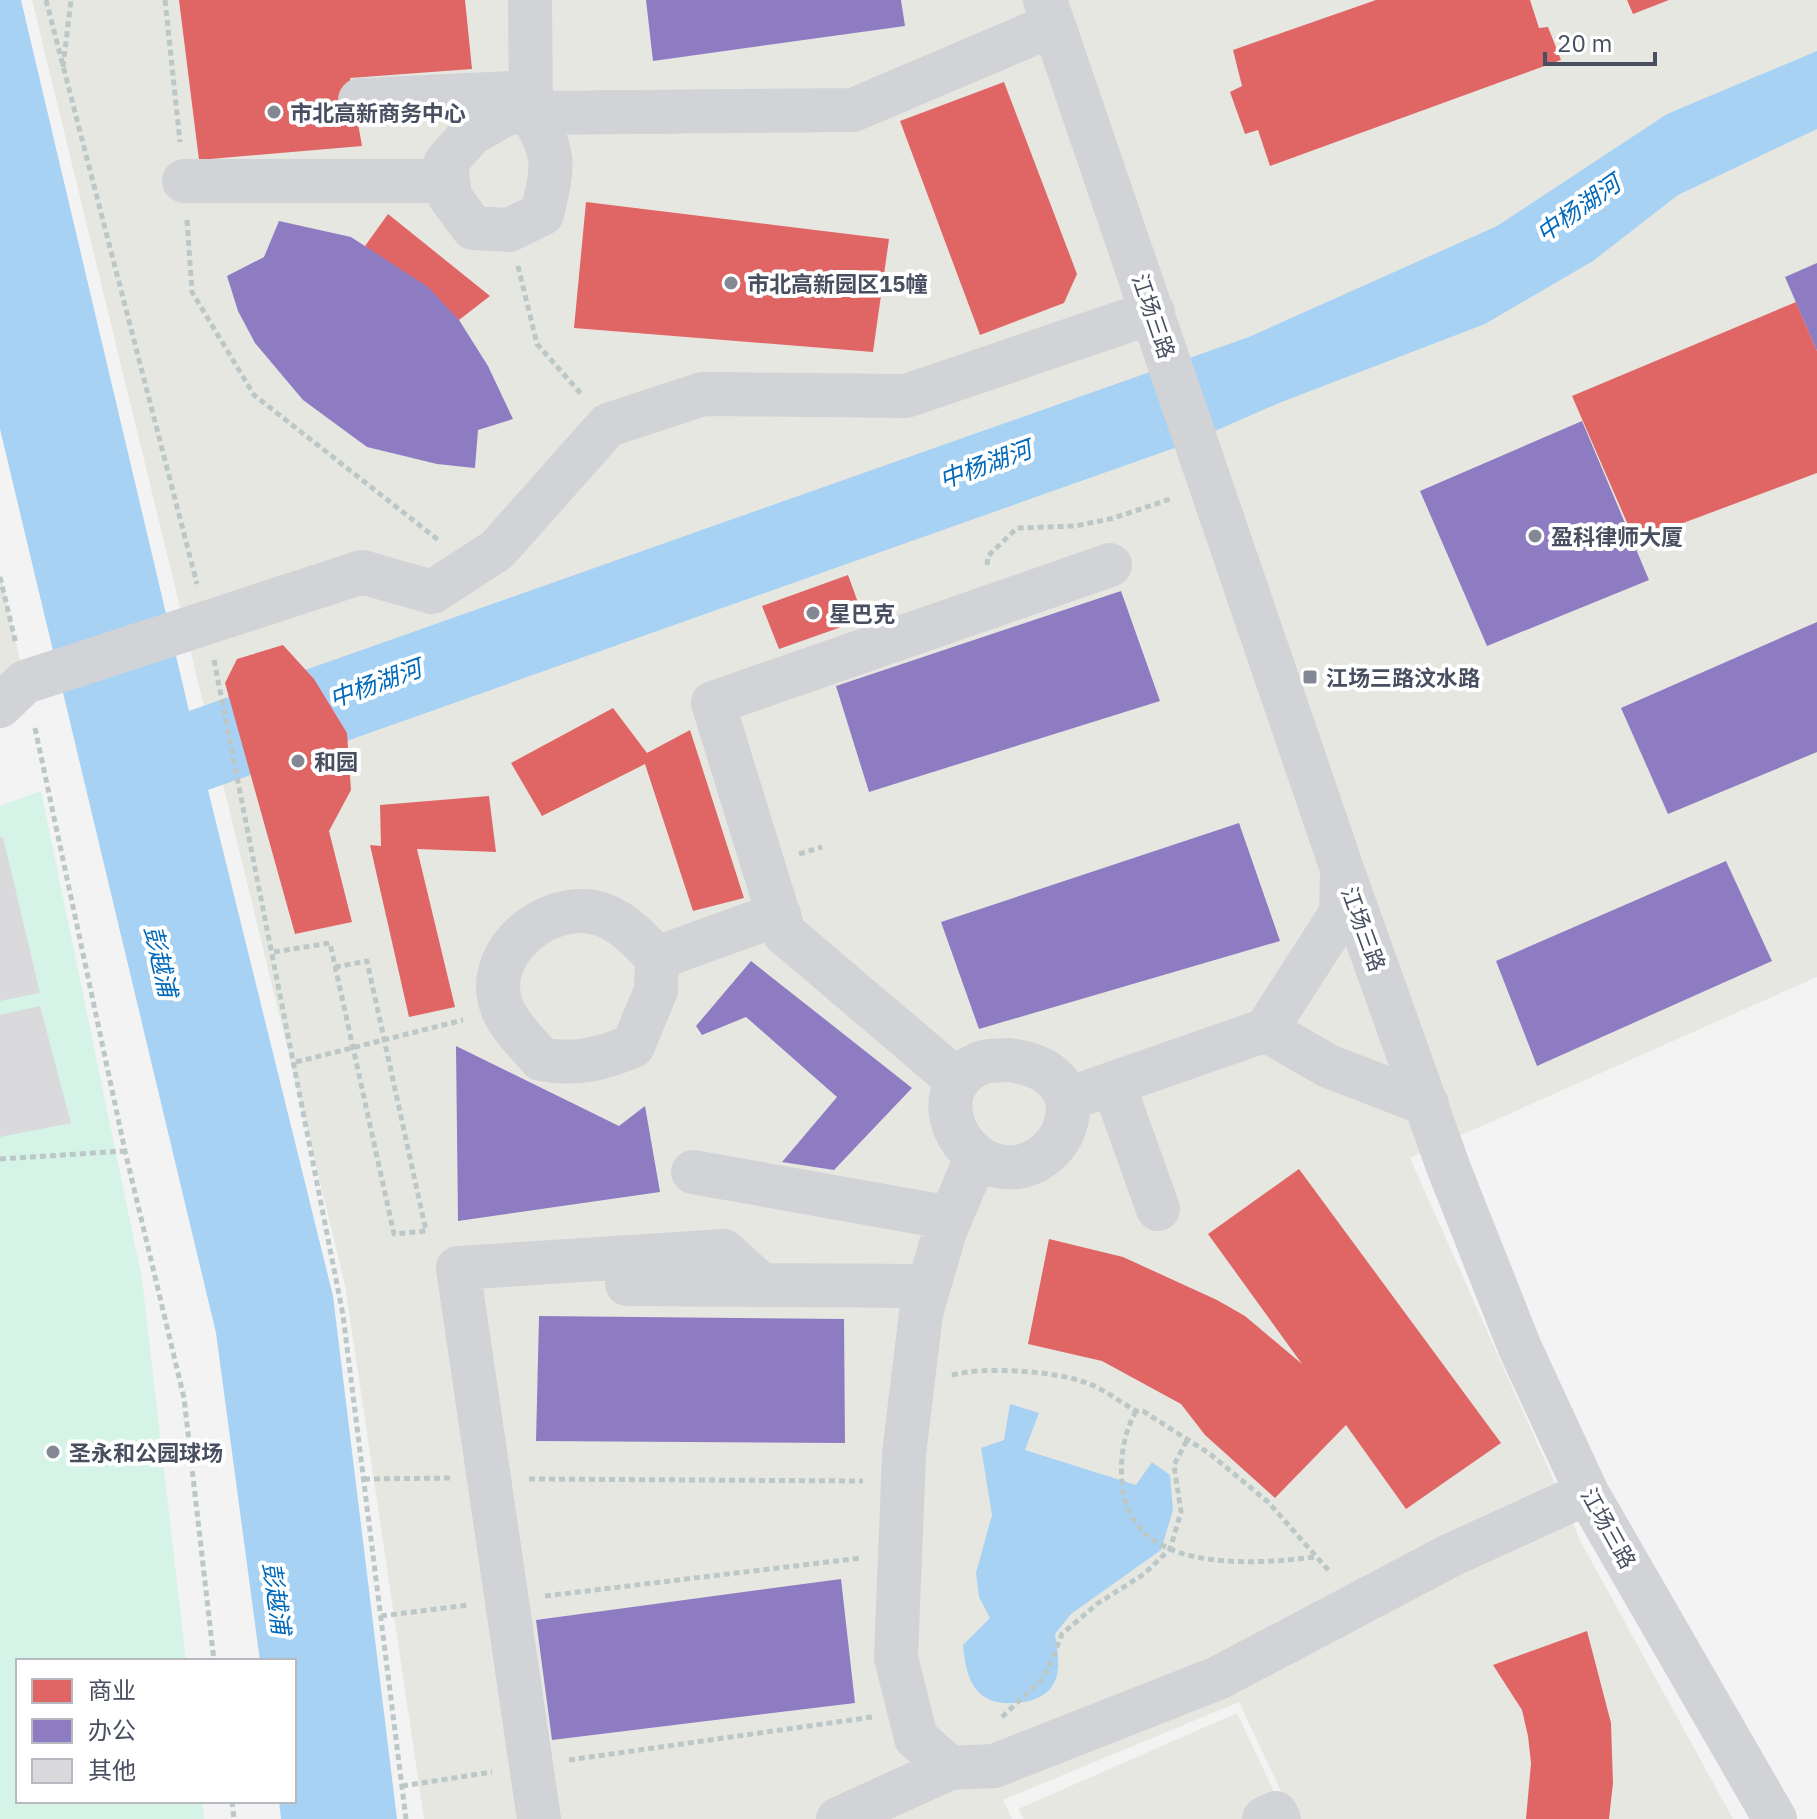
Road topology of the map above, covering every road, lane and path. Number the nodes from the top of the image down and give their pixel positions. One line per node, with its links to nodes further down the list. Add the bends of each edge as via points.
1 (46, 0): 6 (path)
2 (71, 0): 6 (path)
3 (165, 0): 9 (path)
4 (530, 0): 8 (street)
5 (1049, 13): 8 (street, via 853,110); 12 (street, 江场三路)
6 (63, 70): 19 (path)
7 (360, 100): 8 (street)
8 (531, 103): 10 (street, via 471,134 446,162); 11 (street, via 553,164 542,214)
9 (184, 181): 10 (street); 16 (path, via 192,292 254,395)
10 (448, 181): 11 (street, via 450,197 473,228)
11 (509, 230): 13 (path, via 537,344)
12 (1158, 326): 13 (street, via 906,396 703,394); 14 (street, 江场三路)
13 (608, 425): 16 (street, via 497,550)
14 (1206, 464): 18 (path, via 1114,518 1017,528 988,556); 21 (street, 江场三路)
15 (1110, 565): 18 (street)
16 (472, 566): 19 (street, via 432,592 362,572)
17 (0, 577): 20 (path)
18 (984, 610): 22 (street, via 713,703)
19 (207, 625): 20 (street); 23 (path)
20 (13, 694): 35 (path)
21 (1342, 869): 27 (street, via 1341,913); 34 (street, 江场三路)
22 (779, 914): 24 (street); 31 (street, via 784,933)
23 (274, 952): 25 (path, via 330,943); 30 (path)
24 (657, 958): 26 (street, via 615,920 593,912 558,912 529,928 511,946 499,976); 26 (street, via 656,990 633,1046 599,1059 565,1064 541,1059)
25 (335, 967): 28 (path, via 367,961); 29 (path)
26 (503, 1009): 28 (path)
27 (1266, 1030): 32 (street); 34 (street, via 1328,1066)
28 (384, 1040): 29 (path); 29 (path, via 426,1231 394,1234)
29 (353, 1048): 30 (path)
30 (296, 1062): 48 (path, via 343,1315)
31 (958, 1081): 33 (street, via 983,1062 1036,1064 1053,1076); 36 (street, via 950,1100 951,1120)
32 (1113, 1083): 33 (street); 39 (street)
33 (1068, 1099): 36 (street, via 1069,1120 1055,1147 1005,1167)
34 (1427, 1104): 50 (street, 江场三路, via 1520,1348)
35 (125, 1151): 37 (path); 57 (path, via 184,1398)
36 (976, 1158): 40 (street)
37 (0, 1159)
38 (693, 1172): 40 (street)
39 (1158, 1209)
40 (951, 1218): 43 (street)
41 (546, 1284): 42 (street)
42 (761, 1285): 43 (street); 47 (street, via 724,1251 458,1268)
43 (929, 1286): 44 (street)
44 (912, 1385): 45 (path, via 966,1371 1021,1371 1087,1382); 49 (street)
45 (1136, 1411): 46 (path); 51 (path, via 1124,1432 1123,1500 1143,1533)
46 (1187, 1440): 51 (path, via 1174,1465 1181,1512); 53 (path, via 1268,1502)
47 (489, 1478): 48 (path); 49 (path); 54 (street)
48 (364, 1479): 56 (path)
49 (903, 1482): 52 (street)
50 (1587, 1493): 55 (street); 67 (street, 江场三路)
51 (1170, 1549): 53 (path, via 1255,1564); 60 (path, via 1062,1634 1045,1676)
52 (900, 1553): 54 (path); 58 (street, via 896,1658)
53 (1316, 1557): 55 (path)
54 (507, 1601): 56 (path); 59 (street)
55 (1358, 1604): 60 (street, via 1218,1678 994,1766)
56 (381, 1616): 61 (path)
57 (214, 1659)
58 (910, 1712): 59 (path); 60 (street, via 916,1738)
59 (531, 1766): 61 (path); 63 (street)
60 (950, 1768): 64 (street)
61 (402, 1786): 62 (path)
62 (406, 1819)
63 (539, 1819)
64 (838, 1819)
65 (1264, 1819): 66 (street, via 1276,1813)
66 (1279, 1819)
67 (1775, 1819)

